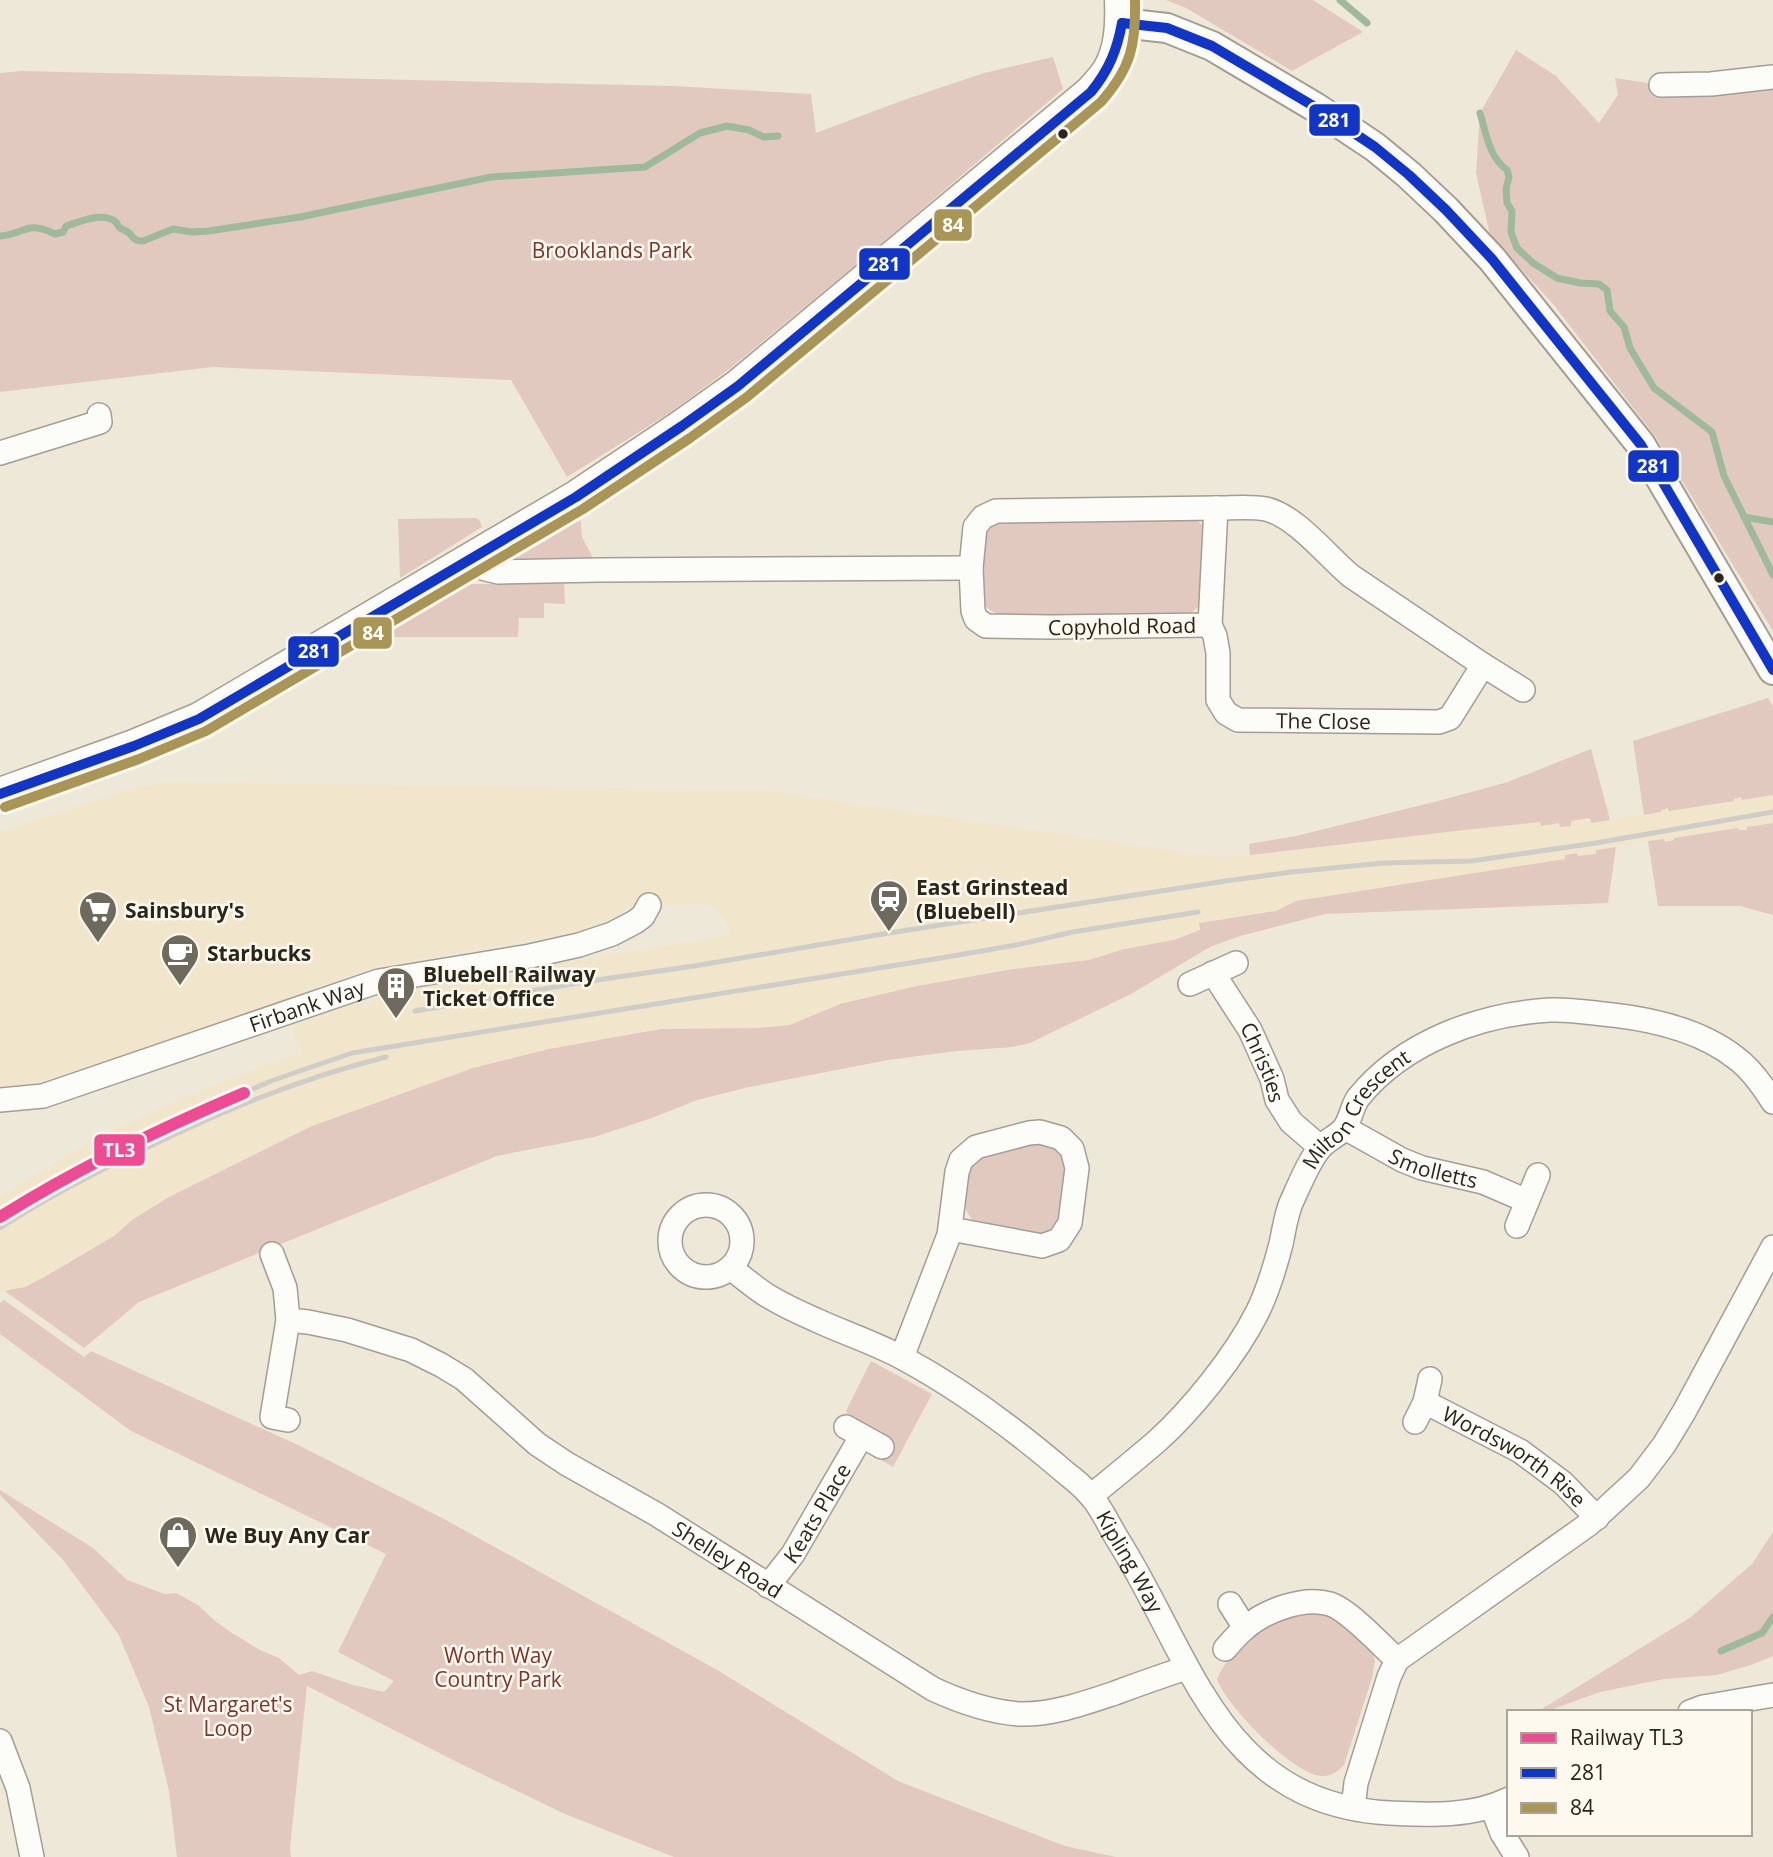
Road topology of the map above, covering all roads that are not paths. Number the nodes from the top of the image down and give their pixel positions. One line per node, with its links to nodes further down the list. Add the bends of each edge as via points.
1 (1122, 12): 7 (main road, via 1118,48 1108,71 1091,92 738,386 576,497); 11 (street, via 1212,46 1315,107 1375,147 1447,211 1492,259 1641,445)
2 (1773, 77): 3 (street)
3 (1661, 85)
4 (99, 415): 5 (street, via 100,422)
5 (0, 453)
6 (1216, 508): 8 (street, Copyhold Road, via 996,511 975,527); 9 (street, Copyhold Road); 10 (street, via 1264,509 1283,515 1352,576)
7 (473, 557): 8 (street, via 482,568 498,572); 13 (main road, via 199,719)
8 (971, 568): 9 (street, Copyhold Road, via 973,611 986,625)
9 (1210, 625): 10 (street, The Close, via 1218,653 1218,701 1238,720 1439,722 1450,718)
10 (1483, 665): 12 (street)
11 (1773, 670)
12 (1523, 690)
13 (0, 794)
14 (649, 905): 18 (street, Firbank Way, via 635,922 579,945 379,981 43,1096)
15 (1236, 963): 16 (street)
16 (1213, 973): 17 (street); 21 (street, Christies, via 1250,1030 1277,1100 1292,1122)
17 (1190, 984)
18 (0, 1100)
19 (1773, 1102): 20 (street, Milton Crescent, via 1737,1058 1707,1039 1625,1017 1552,1010 1480,1022 1415,1049 1370,1085 1356,1101)
20 (1345, 1128): 21 (street, Milton Crescent); 23 (street, Smolletts, via 1412,1164 1483,1182)
21 (1320, 1147): 34 (street, Milton Crescent, via 1290,1206 1274,1271 1238,1345 1167,1432)
22 (1538, 1175): 23 (street)
23 (1527, 1201): 24 (street)
24 (1517, 1226)
25 (951, 1229): 25 (street, via 1042,1246 1059,1240 1070,1223 1077,1168 1072,1149 1061,1138 1040,1132 976,1147 961,1160 957,1172); 30 (street)
26 (1773, 1247): 35 (street, via 1664,1445 1639,1478)
27 (272, 1254): 29 (street, via 285,1288)
28 (730, 1268): 30 (street, Kipling Way, via 768,1296)
29 (288, 1320): 31 (street, via 272,1417); 36 (street, Shelley Road, via 347,1330 411,1350 441,1365 464,1379 537,1444)
30 (902, 1357): 34 (street, Kipling Way, via 979,1403)
31 (288, 1420)
32 (1415, 1423): 35 (street, Wordsworth Rise, via 1428,1391 1537,1463)
33 (863, 1437): 36 (street, Keats Place)
34 (1091, 1496): 41 (street, Kipling Way, via 1130,1559)
35 (1597, 1518): 40 (street)
36 (768, 1587): 41 (street, Shelley Road, via 933,1689 988,1710 1052,1712)
37 (1230, 1604): 38 (street)
38 (1245, 1628): 39 (street); 40 (street, via 1290,1605 1331,1604)
39 (1225, 1649)
40 (1397, 1660): 46 (street, via 1356,1783)
41 (1186, 1668): 46 (street, Kipling Way, via 1230,1735 1250,1756 1287,1785)
42 (1773, 1695): 43 (street)
43 (1695, 1710)
44 (0, 1741): 47 (street, via 18,1788)
45 (1500, 1803): 46 (street, Kipling Way, via 1467,1811 1416,1814); 48 (street, via 1502,1833)
46 (1353, 1808)
47 (32, 1857)
48 (1517, 1857)

